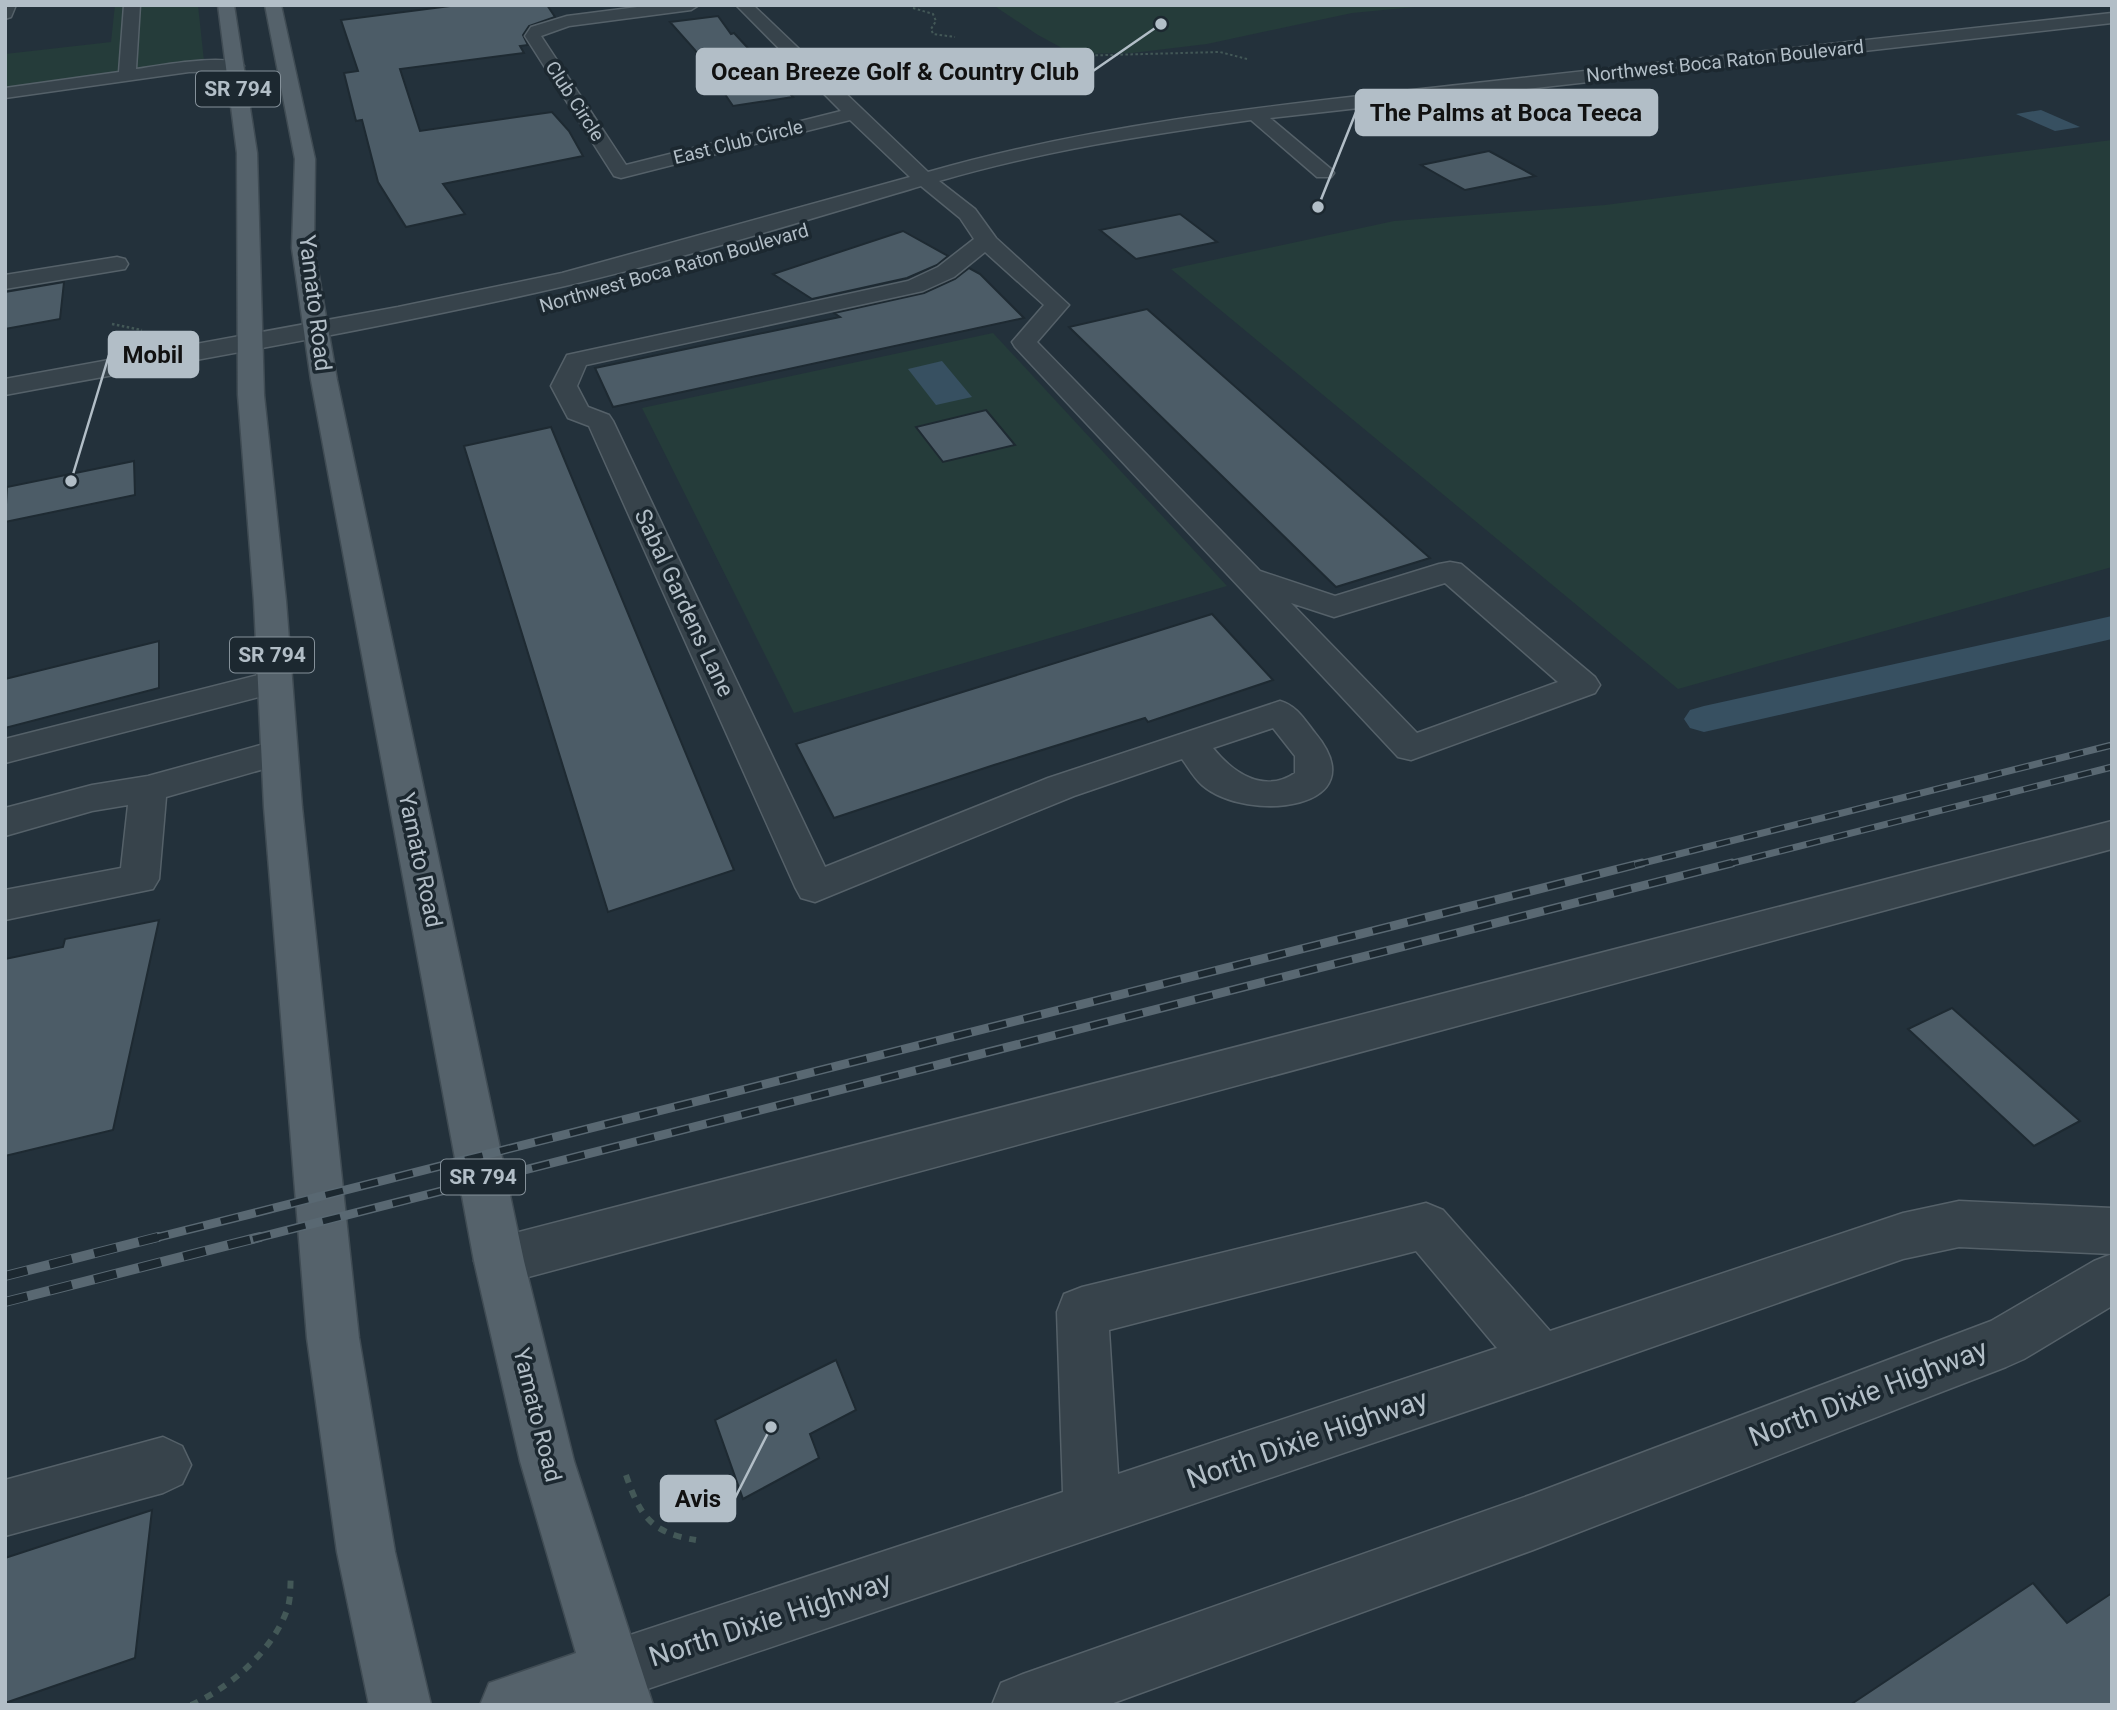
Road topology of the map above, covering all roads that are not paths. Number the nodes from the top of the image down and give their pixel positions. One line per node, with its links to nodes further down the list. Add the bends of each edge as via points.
1 (8, 5): 7 (street)
2 (132, 5): 10 (street)
3 (226, 5): 9 (main road, Yamato Road / SR 794)
4 (273, 5): 9 (main road, Yamato Road / SR 794)
5 (691, 5): 14 (street, Club Circle, via 567,21 537,30 533,36)
6 (744, 5): 12 (street)
7 (5, 14)
8 (2112, 18): 13 (street, Northwest Boca Raton Boulevard)
9 (255, 67): 10 (street, via 220,77); 24 (main road, Yamato Road / SR 794, via 296,155 303,248); 25 (main road, Yamato Road / SR 794, via 247,153)
10 (129, 77): 11 (street)
11 (5, 93)
12 (855, 113): 14 (street, East Club Circle); 16 (street)
13 (1255, 114): 15 (street); 16 (street, Northwest Boca Raton Boulevard)
14 (621, 172)
15 (1324, 173)
16 (928, 189): 17 (street); 18 (street, via 980,227); 21 (street, Northwest Boca Raton Boulevard); 24 (street, Northwest Boca Raton Boulevard, via 723,237)
17 (938, 215)
18 (971, 236): 28 (street, via 1057,306 1024,342); 30 (street, Sabal Gardens Lane, via 946,272 915,286 576,360 564,386 577,412 600,421 815,887 1061,788)
19 (117, 264): 20 (street)
20 (5, 282)
21 (635, 283)
22 (589, 295): 23 (street, Northwest Boca Raton Boulevard)
23 (554, 304)
24 (328, 343): 25 (street, Northwest Boca Raton Boulevard); 38 (main road, Yamato Road / SR 794)
25 (249, 353): 26 (street, Northwest Boca Raton Boulevard); 27 (street, Northwest Boca Raton Boulevard); 29 (main road, Yamato Road / SR 794)
26 (5, 387)
27 (5, 411)
28 (1250, 578): 28 (street, via 1411,748 1583,685 1450,571 1334,607)
29 (274, 682): 31 (street); 32 (main road, Yamato Road / SR 794)
30 (1190, 744)
31 (5, 751)
32 (279, 752): 33 (street); 45 (main road, Yamato Road / SR 794, via 333,1338 366,1552)
33 (148, 789): 34 (street, via 92,798); 36 (street, via 139,879)
34 (5, 822)
35 (2112, 835): 38 (street)
36 (5, 905)
37 (2112, 1231): 40 (street, North Dixie Highway, via 1959,1224 1903,1236)
38 (499, 1261): 44 (main road, Yamato Road / SR 794, via 547,1461)
39 (2112, 1278): 47 (street, North Dixie Highway, via 2006,1341 1533,1522)
40 (1541, 1360): 43 (street, North Dixie Highway); 43 (street, via 1426,1226 1082,1312)
41 (163, 1465): 42 (street)
42 (5, 1508)
43 (1092, 1511): 44 (street, North Dixie Highway)
44 (617, 1688): 46 (main road, North Dixie Highway)
45 (400, 1705)
46 (511, 1705)
47 (1023, 1705)

